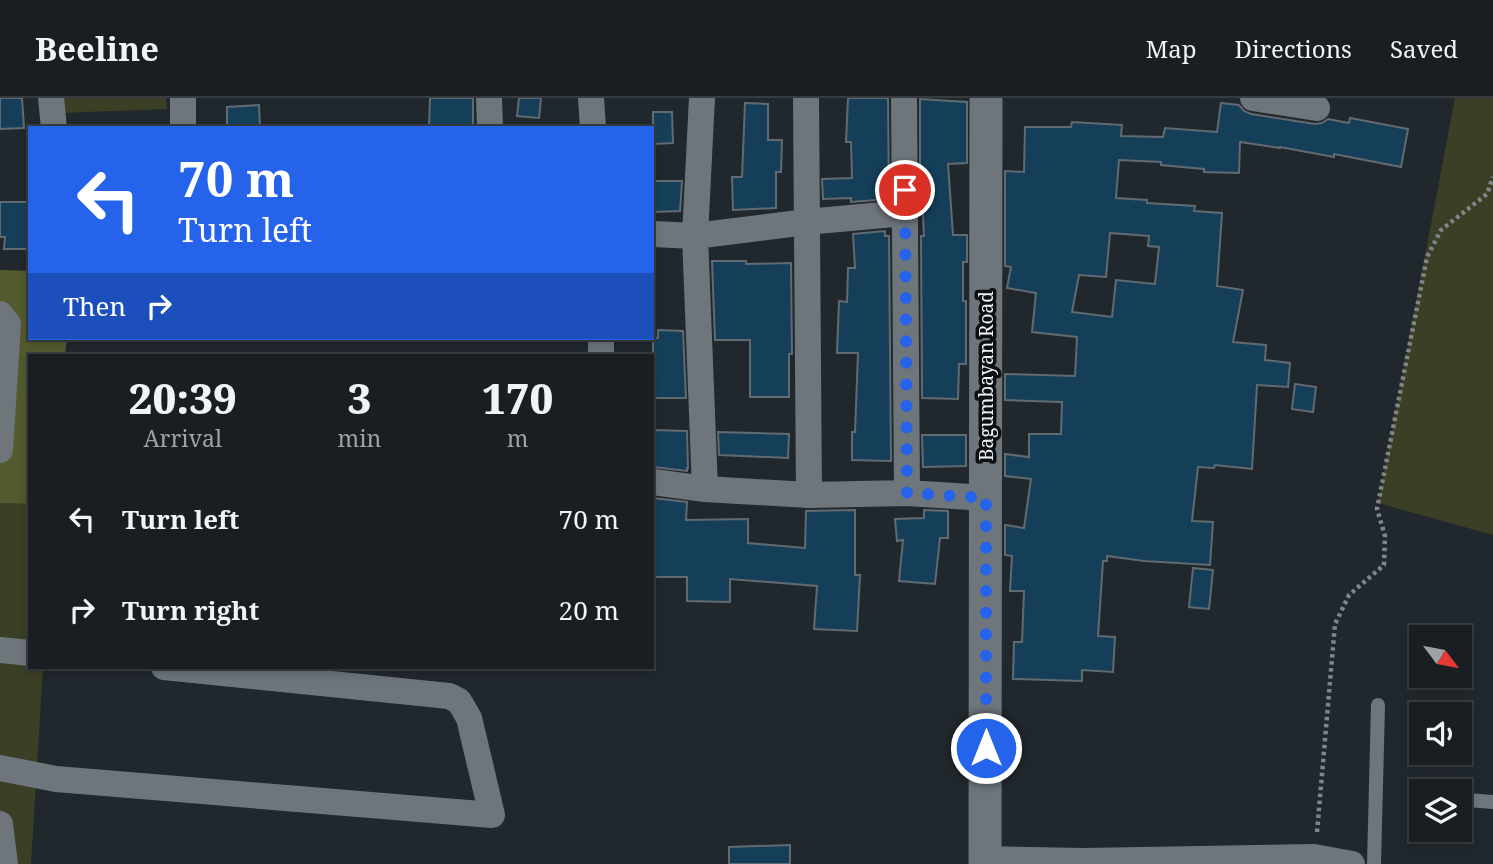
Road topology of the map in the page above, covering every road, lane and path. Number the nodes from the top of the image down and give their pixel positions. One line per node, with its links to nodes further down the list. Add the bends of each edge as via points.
1 (51, 98): 11 (street)
2 (183, 98): 12 (street)
3 (489, 98): 13 (street)
4 (591, 98): 14 (street)
5 (702, 98): 19 (street)
6 (806, 98): 17 (street)
7 (904, 98): 16 (street)
8 (986, 98): 26 (street, Bagumbayan Road)
9 (1253, 98): 10 (street)
10 (1317, 108)
11 (54, 126)
12 (183, 126)
13 (490, 126)
14 (593, 126)
15 (1493, 177): 35 (path, via 1487,194 1441,230 1427,257 1377,509 1385,536 1384,565 1349,595 1335,624)
16 (905, 213): 17 (street); 24 (street)
17 (806, 222): 19 (street); 25 (street)
18 (654, 234): 19 (street)
19 (695, 236): 23 (street)
20 (0, 314): 21 (street, via 8,324)
21 (0, 450)
22 (654, 482): 23 (street)
23 (705, 489): 25 (street)
24 (907, 493): 25 (street); 26 (street)
25 (809, 495)
26 (986, 498): 36 (street, Bagumbayan Road)
27 (0, 650): 28 (street)
28 (28, 653)
29 (184, 669): 31 (street, via 449,696 459,701 469,718 492,815 56,779)
30 (1378, 705): 39 (lane)
31 (0, 768)
32 (1472, 801): 33 (lane)
33 (1493, 803)
34 (0, 824): 37 (street)
35 (1314, 858): 36 (street); 38 (street)
36 (985, 862)
37 (5, 864)
38 (1352, 864)
39 (1374, 864)

